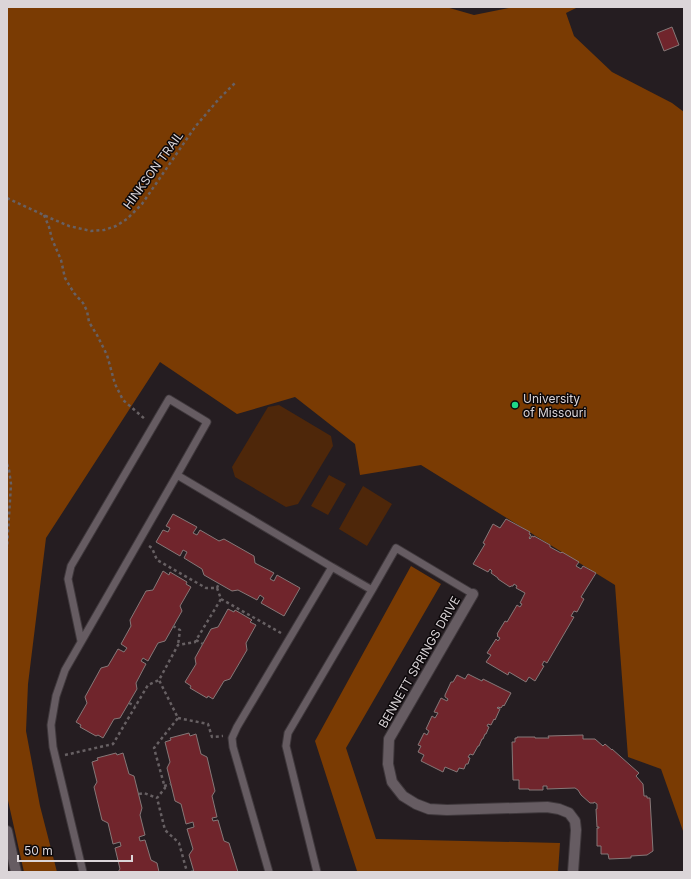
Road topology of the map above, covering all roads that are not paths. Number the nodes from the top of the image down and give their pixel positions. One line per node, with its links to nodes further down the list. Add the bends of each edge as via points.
1 (177, 475): 2 (lane); 5 (lane); 5 (lane, via 207,422 169,399 71,566 68,579)
2 (332, 567): 3 (lane); 9 (lane, via 232,738)
3 (372, 590): 4 (lane, via 396,548); 10 (lane, via 288,733 286,746)
4 (473, 594): 11 (street, BENNETT SPRINGS DRIVE, via 389,739 388,764 392,782 403,796 429,809 547,807 569,813 575,821 576,830)
5 (82, 641): 8 (lane, via 65,670 56,696 51,725 53,747)
6 (7, 831): 7 (street)
7 (16, 872)
8 (83, 872)
9 (269, 872)
10 (317, 872)
11 (574, 872)

